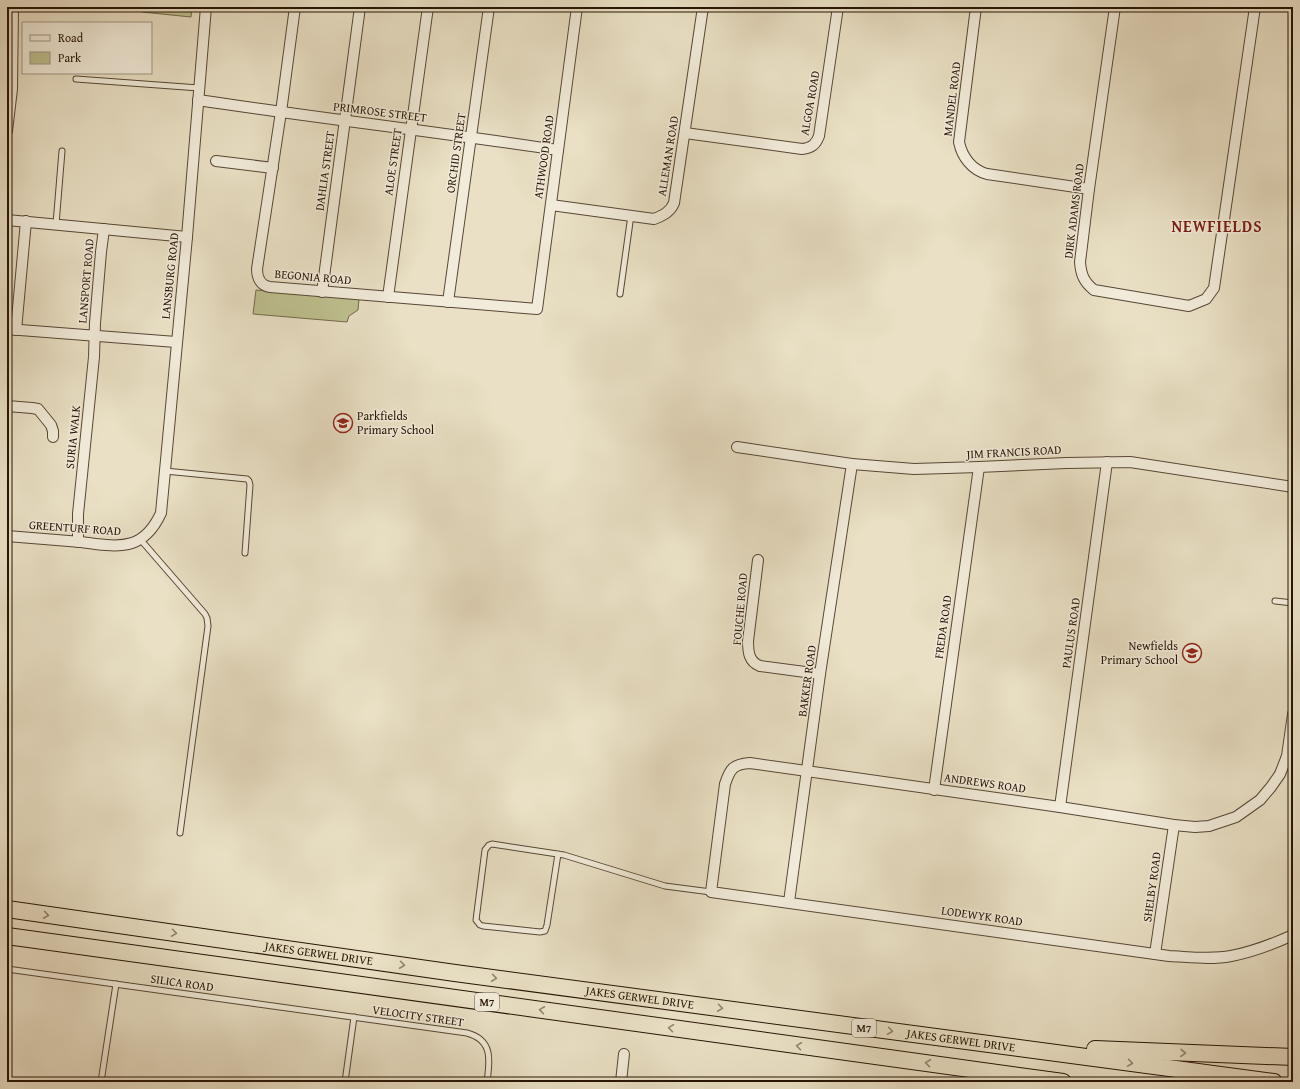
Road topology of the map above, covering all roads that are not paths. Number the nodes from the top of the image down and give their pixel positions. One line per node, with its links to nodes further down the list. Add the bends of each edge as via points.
1 (13, 7): 13 (street)
2 (206, 7): 15 (street, LANSBURG ROAD)
3 (295, 7): 17 (street, BEGONIA ROAD)
4 (360, 7): 18 (street, DAHLIA STREET)
5 (428, 7): 19 (street, ALOE STREET)
6 (489, 7): 22 (street, ORCHID STREET)
7 (577, 7): 23 (street, ATHWOOD ROAD)
8 (703, 7): 21 (street, ALLEMAN ROAD)
9 (838, 7): 21 (street, ALGOA ROAD, via 817,142 802,149)
10 (976, 7): 27 (street, MANDEL ROAD, via 959,142 968,162 975,169 987,174)
11 (1115, 7): 27 (street, DIRK ADAMS ROAD)
12 (1255, 7): 27 (street, DIRK ADAMS ROAD, via 1214,288 1206,299 1189,306 1094,290 1085,282 1080,262)
13 (9, 62): 20 (street, via 12,89)
14 (76, 79): 15 (lane)
15 (199, 88): 16 (street, LANSBURG ROAD)
16 (198, 100): 17 (street, PRIMROSE STREET); 34 (street, LANSBURG ROAD)
17 (281, 112): 18 (street, PRIMROSE STREET); 26 (street, BEGONIA ROAD)
18 (345, 121): 19 (street, PRIMROSE STREET); 35 (street, DAHLIA STREET)
19 (411, 129): 22 (street, PRIMROSE STREET); 37 (street, ALOE STREET)
20 (7, 131)
21 (685, 133): 29 (street, ALLEMAN ROAD, via 674,202 669,212 654,219)
22 (471, 137): 23 (street, PRIMROSE STREET); 38 (street, ORCHID STREET)
23 (558, 150): 28 (street, ATHWOOD ROAD)
24 (62, 151): 32 (lane)
25 (216, 161): 26 (street)
26 (273, 168): 35 (street, BEGONIA ROAD, via 257,269 258,277 267,286)
27 (1089, 189)
28 (551, 205): 29 (street, ALLEMAN ROAD); 39 (street, ATHWOOD ROAD)
29 (631, 216): 36 (lane)
30 (7, 220): 31 (street, LANSPORT ROAD)
31 (26, 221): 32 (street, LANSPORT ROAD); 40 (street)
32 (56, 224): 33 (street, LANSPORT ROAD)
33 (104, 229): 34 (street, LANSPORT ROAD); 41 (street, LANSPORT ROAD)
34 (187, 237): 42 (street, LANSBURG ROAD)
35 (322, 292): 37 (street, BEGONIA ROAD)
36 (620, 294)
37 (388, 297): 38 (street, BEGONIA ROAD)
38 (448, 302): 39 (street, BEGONIA ROAD)
39 (537, 309)
40 (11, 329): 41 (street)
41 (94, 336): 42 (street); 53 (street, SURIA WALK, via 78,514)
42 (176, 342): 49 (street, LANSBURG ROAD)
43 (7, 406): 44 (street, SURIA WALK, via 38,409 52,425)
44 (53, 437)
45 (737, 447): 47 (street, JIM FRANCIS ROAD)
46 (1107, 462): 48 (street, JIM FRANCIS ROAD); 50 (street, JIM FRANCIS ROAD, via 1130,462); 62 (street, PAULUS ROAD)
47 (852, 464): 48 (street, JIM FRANCIS ROAD, via 914,468); 58 (street, BAKKER ROAD)
48 (979, 467): 61 (street, FREDA ROAD)
49 (165, 471): 52 (street, LANSBURG ROAD, via 161,512 152,530); 54 (lane, via 249,481)
50 (1293, 486)
51 (7, 536): 53 (street, GREENTURF ROAD)
52 (140, 539): 53 (street, GREENTURF ROAD, via 117,545); 64 (lane, via 207,618)
53 (78, 542)
54 (245, 553)
55 (758, 560): 58 (street, FOUCHE ROAD, via 748,641 749,655 755,664 760,666)
56 (1275, 601): 57 (lane)
57 (1293, 603)
58 (820, 674): 60 (street, BAKKER ROAD)
59 (1293, 714): 63 (street, ANDREWS ROAD, via 1287,756 1280,774 1260,800 1236,816 1209,826)
60 (807, 772): 61 (street, ANDREWS ROAD); 66 (street, ANDREWS ROAD, via 742,763 734,766 728,773); 67 (street, BAKKER ROAD)
61 (934, 790): 62 (street, ANDREWS ROAD)
62 (1060, 807): 63 (street, ANDREWS ROAD)
63 (1174, 825): 71 (street, SHELBY ROAD)
64 (180, 833)
65 (558, 854): 65 (lane, LODEWYK ROAD, via 489,845 485,850 477,922 483,926 545,931); 66 (lane, LODEWYK ROAD, via 665,886)
66 (711, 892): 67 (street, LODEWYK ROAD)
67 (789, 902): 71 (street, LODEWYK ROAD)
68 (7, 909): 75 (highway, JAKES GERWEL DRIVE / M7, one-way to 75)
69 (1293, 935): 71 (street, LODEWYK ROAD, via 1231,956 1212,958)
70 (7, 936): 78 (highway, JAKES GERWEL DRIVE / M7, one-way to 70)
71 (1155, 954)
72 (7, 969): 73 (lane, SILICA ROAD)
73 (116, 984): 74 (lane, SILICA ROAD); 79 (lane)
74 (354, 1017): 80 (lane); 81 (lane, VELOCITY STREET, via 474,1035 480,1038 487,1049)
75 (990, 1044): 77 (highway, one-way to 77); 83 (highway, JAKES GERWEL DRIVE / M7, one-way to 83)
76 (624, 1054): 82 (street)
77 (1293, 1057)
78 (1056, 1081)
79 (101, 1082)
80 (345, 1082)
81 (487, 1082)
82 (621, 1082)
83 (1274, 1082)

